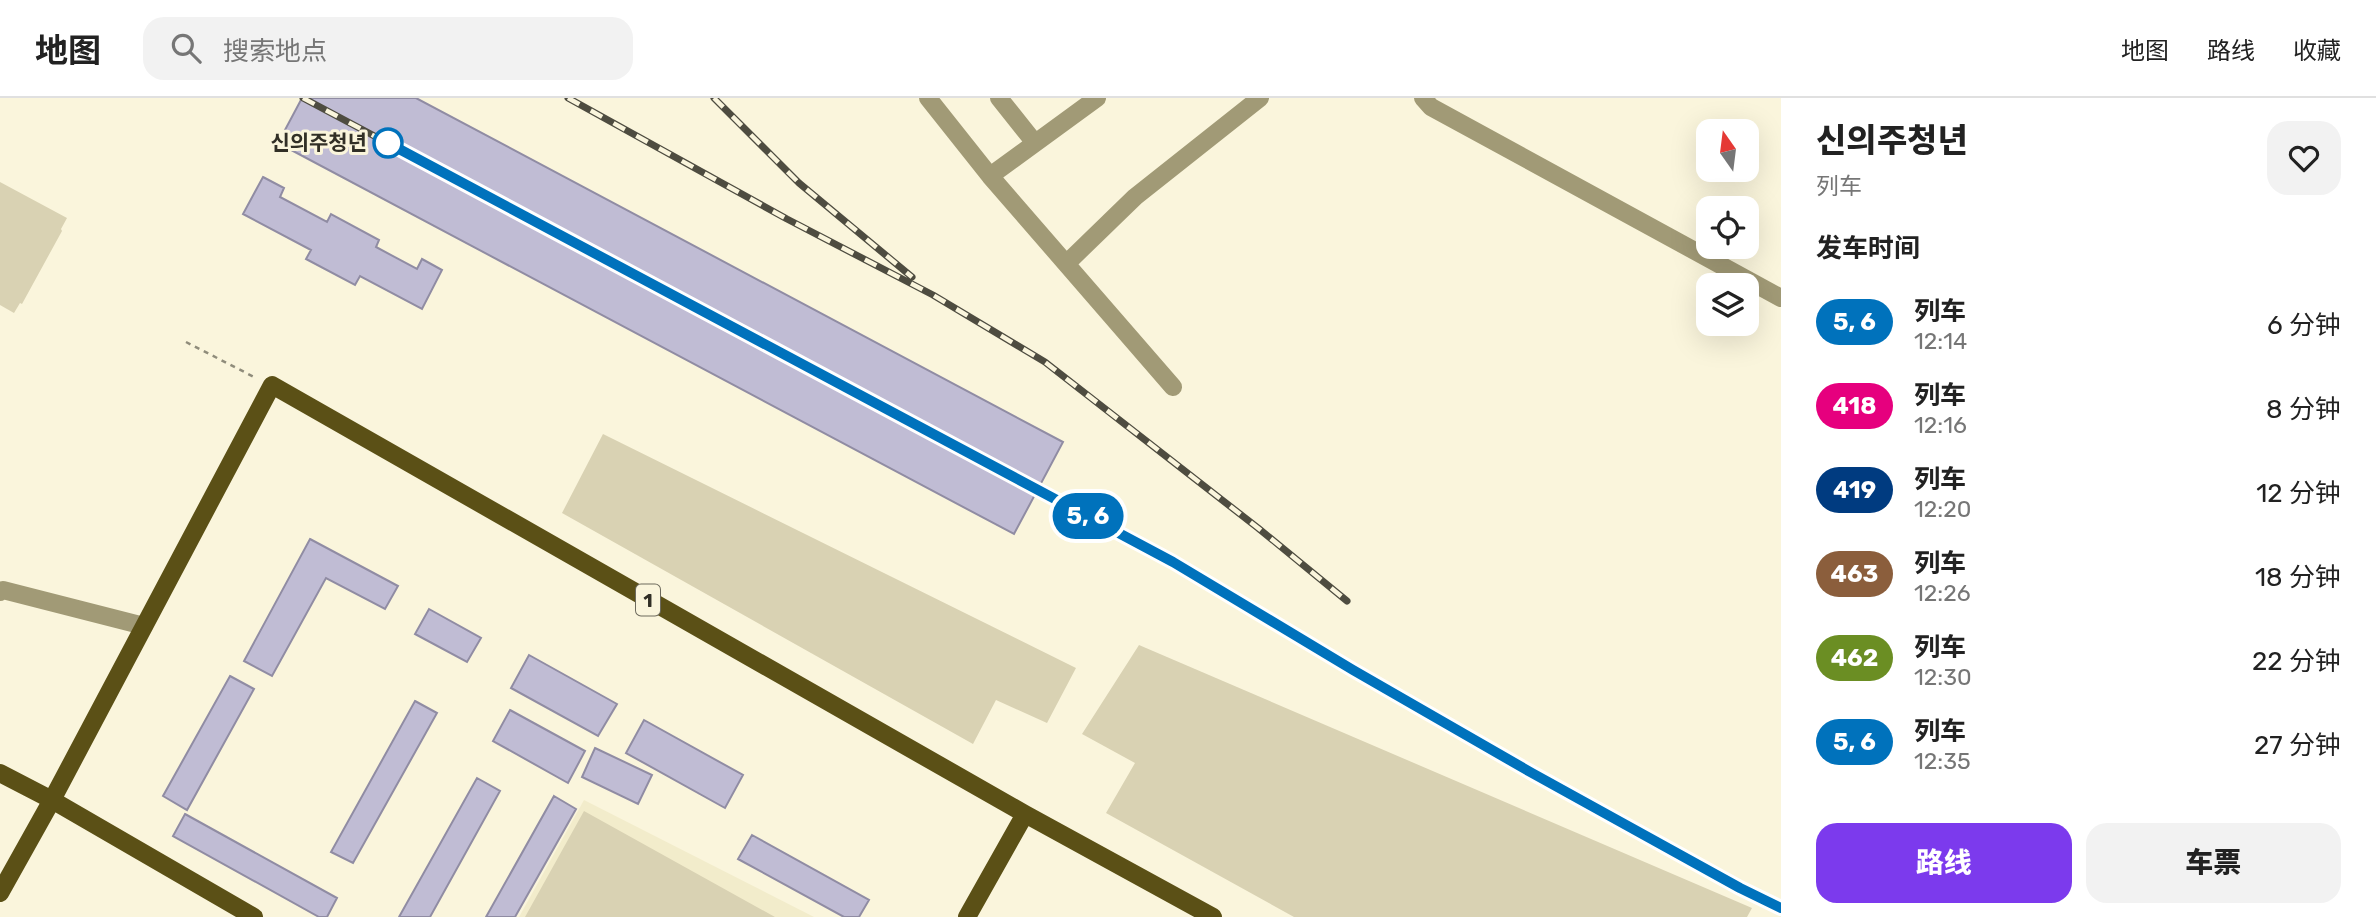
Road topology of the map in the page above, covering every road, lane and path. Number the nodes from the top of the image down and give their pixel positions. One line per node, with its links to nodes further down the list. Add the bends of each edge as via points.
1 (928, 98): 7 (street)
2 (999, 98): 6 (street)
3 (1097, 98): 6 (street)
4 (1260, 98): 8 (street, via 1135,197)
5 (1431, 101): 9 (street)
6 (1035, 143): 7 (street)
7 (990, 176): 8 (street)
8 (1068, 263): 12 (street)
9 (1781, 298)
10 (186, 342): 11 (path)
11 (272, 385): 14 (main road); 17 (main road, 1)
12 (1173, 387)
13 (0, 592): 14 (street)
14 (144, 626): 16 (main road)
15 (0, 774): 16 (main road)
16 (52, 800): 18 (main road); 19 (main road)
17 (1025, 814): 20 (main road); 21 (main road, 1)
18 (0, 893)
19 (254, 917)
20 (967, 917)
21 (1213, 917)

